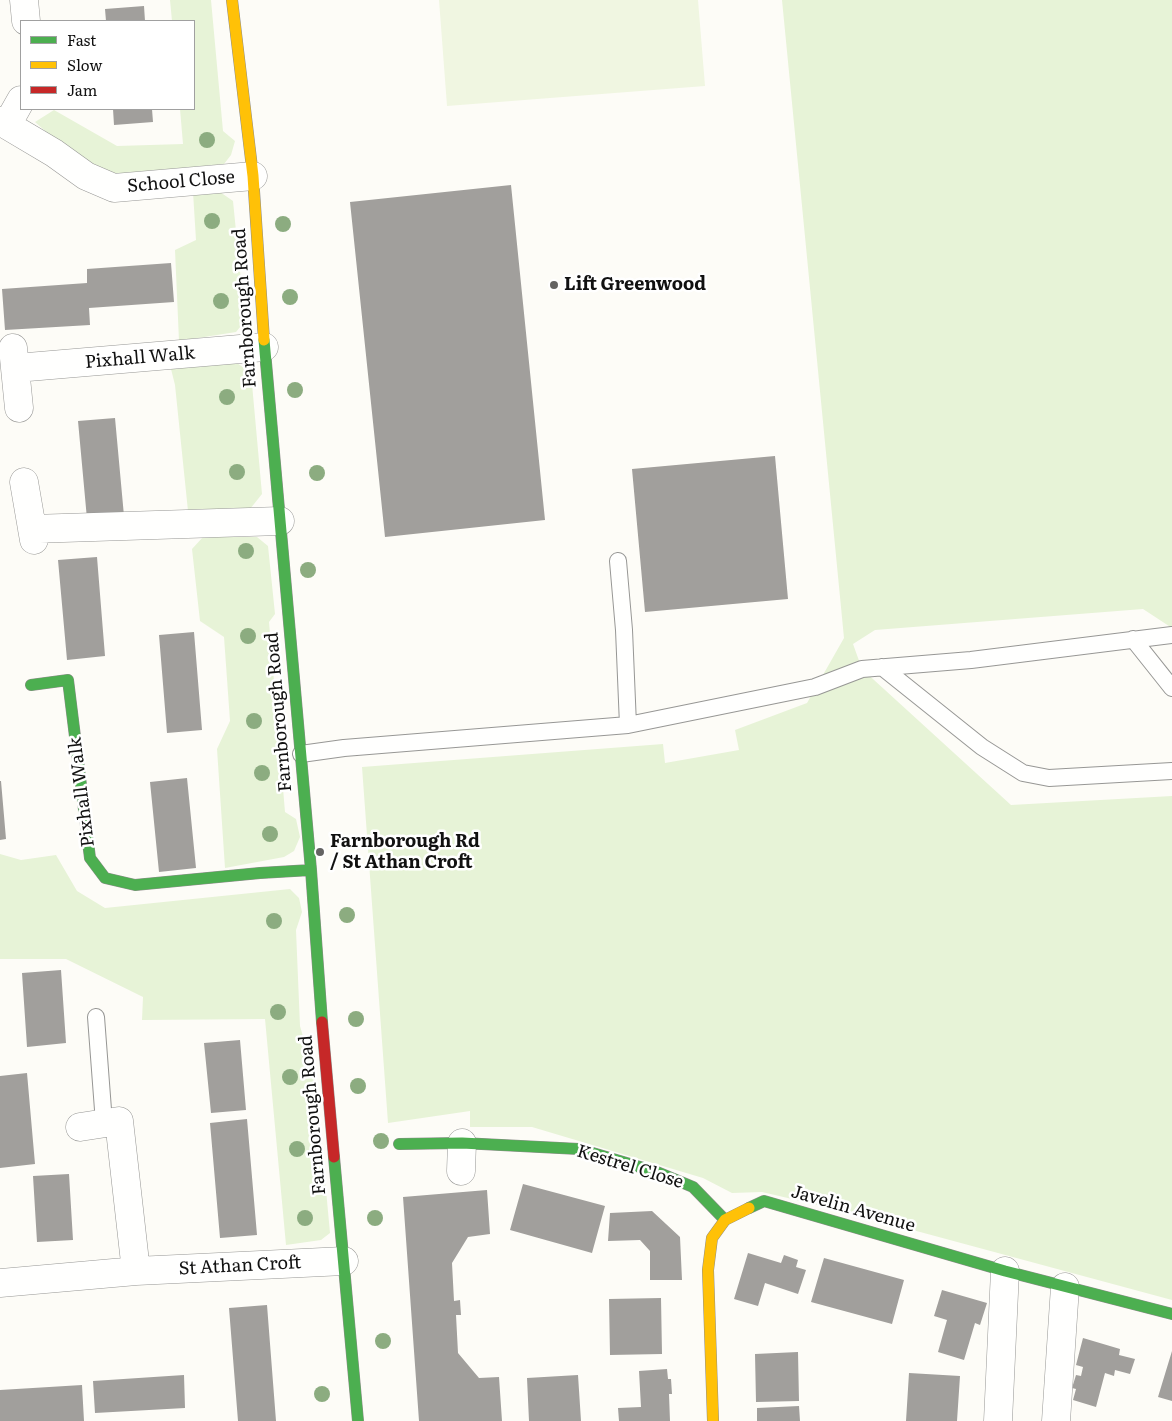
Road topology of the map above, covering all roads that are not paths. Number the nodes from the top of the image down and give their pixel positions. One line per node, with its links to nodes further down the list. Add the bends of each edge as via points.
1 (24, 0): 3 (street)
2 (232, 0): 6 (street, Farnborough Road)
3 (26, 20)
4 (20, 101): 5 (street, School Close)
5 (4, 123): 6 (street, School Close, via 86,176 114,188)
6 (253, 176): 7 (street, Farnborough Road)
7 (264, 348): 8 (street, Pixhall Walk, via 14,358); 10 (street, Farnborough Road)
8 (19, 408)
9 (24, 482): 10 (street, via 33,535)
10 (280, 521): 18 (street, Farnborough Road)
11 (618, 560): 17 (lane)
12 (1172, 635): 13 (lane)
13 (1133, 639): 14 (lane, via 972,660); 16 (lane)
14 (882, 667): 17 (lane, via 862,669 815,688); 19 (lane, via 982,748 1023,773 1049,778)
15 (31, 686): 20 (street, Pixhall Walk, via 68,680 90,858 105,878 135,885)
16 (1172, 688)
17 (628, 724): 18 (lane)
18 (301, 754): 20 (street, Farnborough Road)
19 (1172, 771)
20 (311, 870): 27 (street, Farnborough Road)
21 (96, 1017): 22 (lane)
22 (92, 1125): 28 (street, via 119,1121)
23 (462, 1143): 24 (street, Kestrel Close); 25 (street); 26 (street, Kestrel Close, via 579,1148 657,1172 693,1187)
24 (399, 1144)
25 (461, 1172)
26 (724, 1220): 29 (street, Javelin Avenue, via 764,1201); 34 (street, via 712,1238 708,1270)
27 (344, 1261): 28 (street, St Athan Croft); 33 (street, Farnborough Road)
28 (136, 1271): 30 (street, St Athan Croft)
29 (1005, 1271): 31 (street, Javelin Avenue); 35 (street)
30 (0, 1283)
31 (1065, 1287): 32 (street, Javelin Avenue); 36 (street)
32 (1172, 1314)
33 (358, 1421)
34 (713, 1421)
35 (998, 1421)
36 (1056, 1421)

